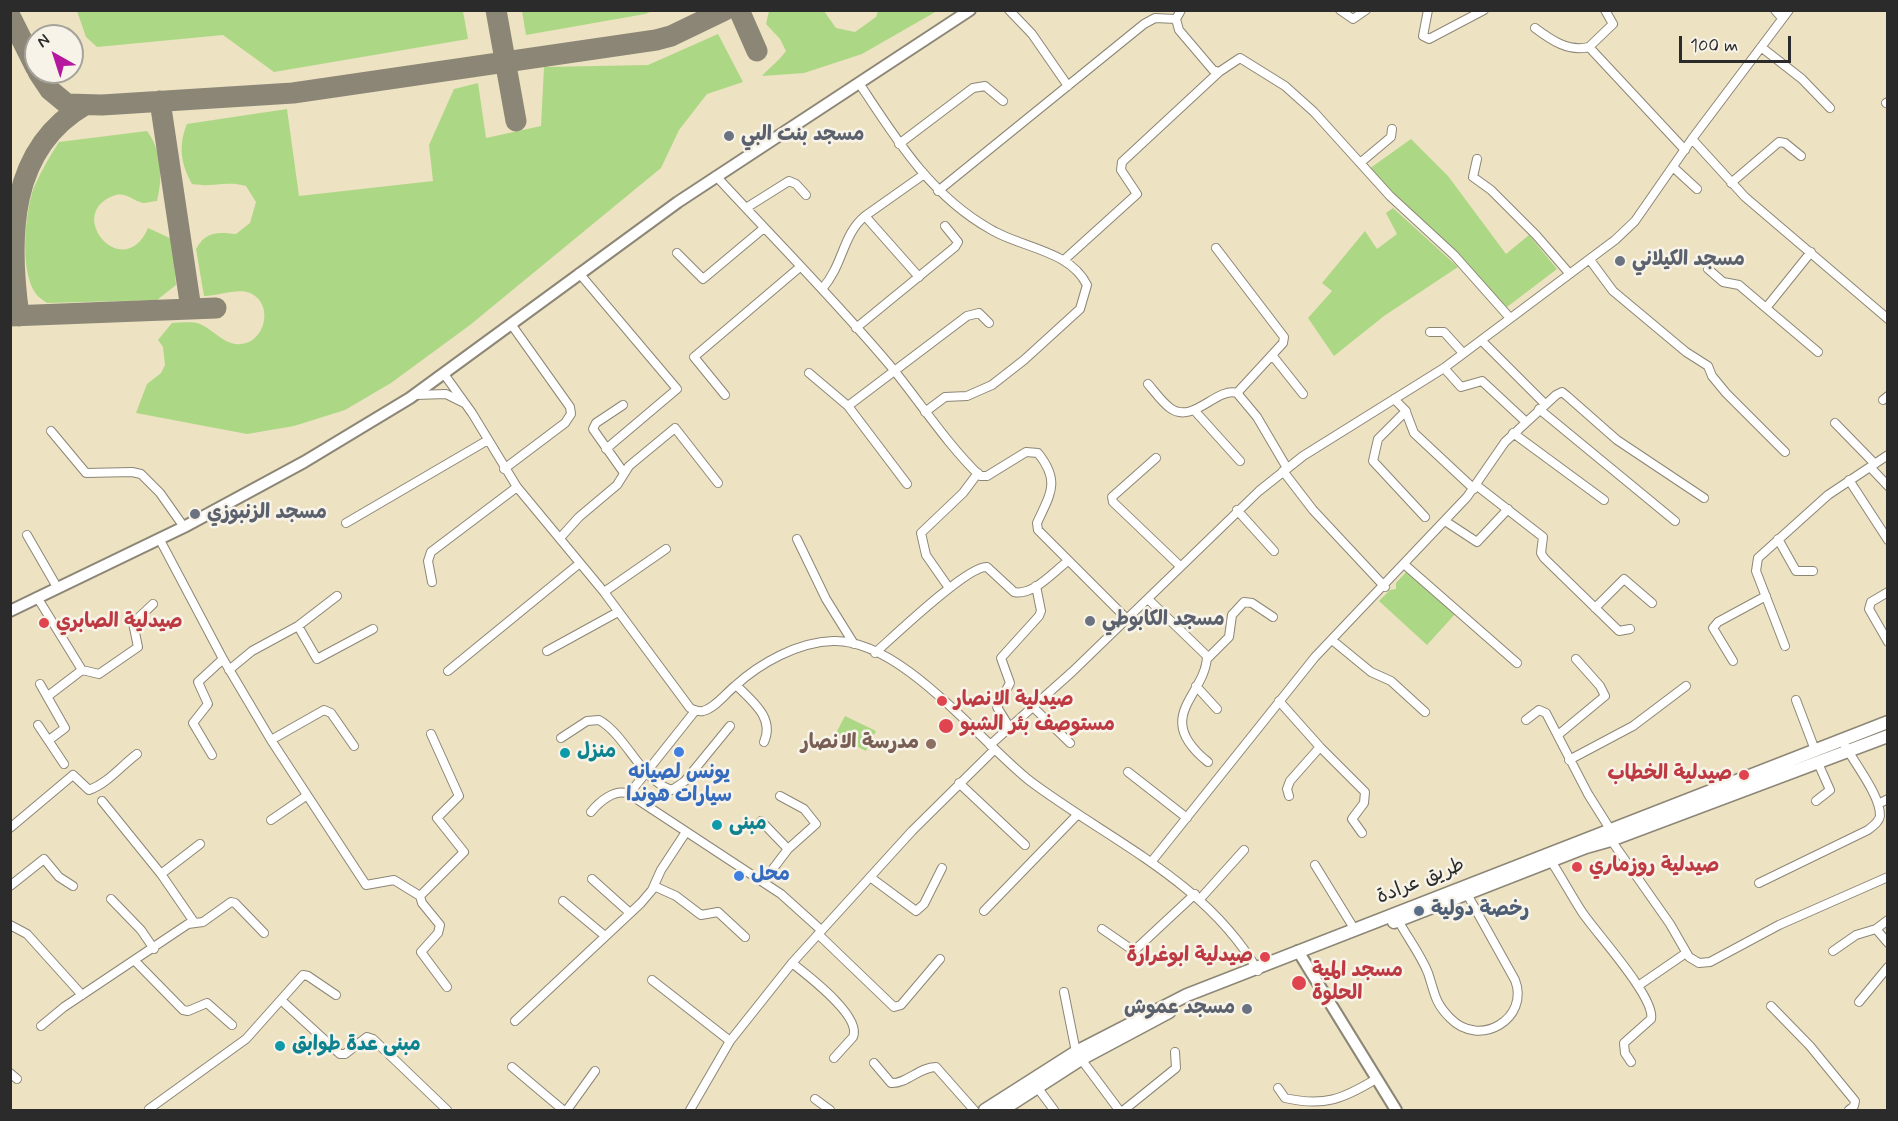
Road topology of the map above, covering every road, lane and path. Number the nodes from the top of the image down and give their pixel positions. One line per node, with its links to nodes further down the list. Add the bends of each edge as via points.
1 (970, 10): 17 (main road)
2 (1009, 10): 18 (street, via 1032,34)
3 (1181, 10): 12 (street)
4 (1340, 10): 5 (street, via 1353,19)
5 (1366, 10)
6 (1428, 10): 7 (street, via 1424,36 1429,39)
7 (1484, 10)
8 (1605, 10): 14 (street, via 1613,24)
9 (1776, 10): 11 (street)
10 (1789, 10): 11 (street)
11 (1782, 18): 15 (street)
12 (1176, 19): 16 (street, via 1179,30 1197,53); 18 (street, via 1155,18 1144,24)
13 (1535, 28): 14 (street, via 1564,46)
14 (1589, 47): 24 (street)
15 (1761, 47): 20 (street, via 1802,79); 22 (street)
16 (1219, 72): 27 (street, via 1235,59 1245,60 1285,86); 42 (street, via 1122,162 1120,170 1137,195)
17 (859, 83): 23 (street); 30 (main road)
18 (1068, 86): 33 (street)
19 (1003, 101): 23 (street, via 985,86 973,88)
20 (1830, 108)
21 (1392, 129): 27 (street, via 1391,137)
22 (1692, 139): 24 (street); 31 (street)
23 (899, 144): 29 (street)
24 (1685, 150): 28 (street)
25 (1801, 156): 31 (street, via 1779,142)
26 (1477, 159): 47 (street, via 1473,177 1536,235)
27 (1360, 163): 51 (street, via 1454,255)
28 (1673, 167): 32 (street); 43 (street, via 1635,221)
29 (923, 175): 33 (street); 36 (street)
30 (716, 176): 35 (street); 46 (main road)
31 (1731, 183): 40 (street)
32 (1698, 189)
33 (938, 191): 42 (street, via 990,230)
34 (806, 195): 35 (street, via 789,181)
35 (746, 208): 38 (street)
36 (865, 216): 48 (street); 49 (street, via 852,227 834,275)
37 (945, 226): 48 (street, via 958,243)
38 (764, 228): 41 (street, via 703,279); 44 (street)
39 (1216, 248): 60 (street, via 1283,334 1283,343)
40 (1811, 252): 50 (street); 52 (street)
41 (677, 253)
42 (1064, 260): 76 (street, via 1088,285 1080,309 992,385 967,396 945,397)
43 (1590, 260): 47 (street); 84 (street, via 1613,291 1707,366 1726,393)
44 (800, 267): 49 (street); 69 (street, via 694,357)
45 (1708, 269): 50 (street, via 1723,282 1739,285)
46 (579, 273): 54 (main road); 83 (street, via 677,389)
47 (1569, 273): 51 (street)
48 (919, 277): 55 (street)
49 (822, 289): 55 (street)
50 (1766, 308): 58 (street)
51 (1510, 318): 57 (street)
52 (1887, 319)
53 (989, 323): 62 (street, via 979,313 972,314)
54 (511, 324): 64 (main road); 89 (street, via 570,407 571,414 565,423)
55 (856, 328): 62 (street)
56 (1430, 332): 59 (street, via 1444,332)
57 (1482, 341): 59 (street); 74 (street)
58 (1818, 352)
59 (1463, 353): 61 (street)
60 (1272, 355): 66 (street); 67 (street)
61 (1444, 368): 70 (street); 78 (street, via 1461,387 1482,381)
62 (894, 371): 73 (street); 76 (street)
63 (809, 373): 73 (street)
64 (444, 374): 68 (main road); 71 (street)
65 (1148, 384): 75 (street, via 1170,408 1181,412)
66 (1237, 393): 75 (street, via 1228,392); 90 (street, via 1257,417)
67 (1303, 394)
68 (415, 395): 71 (street, via 446,394); 107 (main road, via 304,462)
69 (725, 395)
70 (1394, 399): 77 (street); 90 (street)
71 (466, 403): 82 (street)
72 (623, 405): 83 (street, via 594,426)
73 (848, 406): 95 (street)
74 (1542, 406): 78 (street); 99 (street, via 1562,392 1617,440); 105 (street)
75 (1194, 410): 87 (street)
76 (925, 412): 92 (street)
77 (1406, 412): 98 (street, via 1414,433); 103 (street, via 1378,439 1373,461)
78 (1525, 421): 81 (street)
79 (1835, 423): 88 (street)
80 (51, 431): 107 (street, via 86,473 132,472 146,477)
81 (1514, 433): 98 (street); 100 (street)
82 (488, 440): 89 (street); 106 (street)
83 (606, 449): 91 (street)
84 (1785, 452)
85 (1887, 455): 88 (street)
86 (1156, 458): 119 (street, via 1112,497 1113,502)
87 (1240, 461)
88 (1872, 465): 93 (street); 96 (street)
89 (504, 469): 97 (street)
90 (1285, 470): 102 (street); 124 (street, via 1318,517)
91 (624, 473): 94 (street, via 675,429); 109 (street)
92 (978, 474): 116 (street, via 985,477 1021,454 1038,453 1053,486 1037,527); 125 (street, via 921,533 926,555)
93 (1850, 480): 111 (street); 113 (street)
94 (718, 483)
95 (907, 484)
96 (1887, 486)
97 (517, 487): 109 (street); 121 (street, via 431,552 428,561)
98 (1475, 487): 101 (street); 104 (street)
99 (1704, 498)
100 (1604, 500)
101 (1508, 509): 104 (street, via 1477,542); 134 (street, via 1543,537 1544,558)
102 (1237, 510): 115 (street); 119 (street)
103 (1425, 517)
104 (1445, 521): 118 (street)
105 (1676, 521)
106 (346, 523)
107 (184, 527): 112 (main road)
108 (27, 535): 123 (street)
109 (560, 538): 117 (street)
110 (797, 539): 144 (street, via 826,599)
111 (1778, 539): 120 (street, via 1796,571); 129 (street, via 1756,563)
112 (160, 540): 123 (main road); 149 (street)
113 (1887, 540)
114 (666, 549): 126 (street)
115 (1274, 551)
116 (1068, 561): 122 (street); 138 (street)
117 (580, 563): 126 (street); 155 (street)
118 (1405, 565): 124 (street); 152 (street)
119 (1180, 566): 131 (street)
120 (1813, 571)
121 (432, 582)
122 (1036, 586): 125 (street, via 1025,593 1014,592 983,566); 171 (street, via 1039,616 1001,658 1010,683 997,707)
123 (57, 587): 130 (main road)
124 (1384, 587): 142 (street)
125 (949, 588): 147 (street)
126 (604, 592): 136 (street)
127 (1887, 592): 143 (street, via 1870,602 1869,609)
128 (338, 596): 139 (street)
129 (1766, 596): 145 (street); 151 (street, via 1718,621 1713,628)
130 (37, 597): 135 (main road); 153 (street)
131 (1148, 599): 138 (street); 148 (street)
132 (153, 603): 153 (street, via 133,623 138,647 99,674)
133 (1652, 603): 134 (street, via 1624,579)
134 (1595, 608): 141 (street, via 1619,631)
135 (10, 611)
136 (618, 612): 146 (street); 165 (street, via 676,693)
137 (1273, 617): 148 (street, via 1244,602 1232,615 1229,637)
138 (1128, 620): 163 (street)
139 (297, 626): 140 (street, via 317,659); 154 (street, via 270,639)
140 (373, 629)
141 (1630, 629)
142 (1332, 640): 162 (street); 166 (street, via 1371,672 1390,681)
143 (1887, 642)
144 (854, 644): 147 (street); 157 (street, via 833,641 799,649 763,665)
145 (1785, 646)
146 (547, 651)
147 (875, 652): 184 (street, via 927,686)
148 (1208, 658): 158 (street)
149 (223, 659): 154 (street); 188 (street, via 198,682 208,704 193,723)
150 (1576, 659): 174 (street, via 1605,696)
151 (1733, 661)
152 (1517, 663)
153 (82, 670): 160 (street)
154 (229, 670): 178 (street)
155 (448, 671)
156 (40, 684): 160 (street)
157 (736, 685): 165 (street, via 710,707); 180 (street, via 765,718 768,728)
158 (1196, 686): 164 (street); 191 (street, via 1182,720 1188,738)
159 (1686, 686): 190 (street, via 1633,726)
160 (48, 696): 177 (street, via 65,728)
161 (1796, 700): 189 (street)
162 (1280, 701): 185 (street); 206 (street)
163 (1033, 708): 171 (street); 181 (street)
164 (1218, 709)
165 (695, 711): 193 (street)
166 (1425, 712)
167 (1526, 720): 174 (street, via 1543,711)
168 (1887, 722): 172 (main road, طريق عرادة)
169 (38, 725): 177 (street)
170 (730, 726): 193 (street, via 680,788 667,789)
171 (1010, 728): 184 (street)
172 (1862, 733): 179 (main road, طريق عرادة); 182 (main road)
173 (431, 734): 231 (street, via 459,796 437,818 464,852)
174 (1558, 735): 190 (street)
175 (1887, 736): 182 (main road)
176 (561, 738): 193 (street, via 587,721 599,720)
177 (49, 740): 192 (street)
178 (271, 740): 183 (street, via 324,710 331,713); 197 (street)
179 (1842, 740): 186 (street); 189 (main road, طريق عرادة)
180 (764, 742)
181 (1070, 743)
182 (1867, 745): 186 (main road)
183 (354, 746)
184 (992, 747): 195 (street); 205 (street)
185 (1320, 747): 199 (street, via 1290,781); 211 (street, via 1365,792 1364,803 1352,820)
186 (1848, 752): 189 (main road); 203 (street)
187 (137, 754): 209 (street, via 89,790 73,775)
188 (212, 755)
189 (1817, 756): 202 (street, via 1830,789); 212 (main road, طريق عرادة)
190 (1569, 760): 212 (street)
191 (1208, 762)
192 (64, 764)
193 (646, 771): 196 (street)
194 (1128, 772): 206 (street)
195 (959, 783): 214 (street); 223 (street)
196 (629, 794): 204 (street, via 619,792); 210 (street)
197 (306, 796): 207 (street); 231 (street, via 366,885 391,879)
198 (780, 796): 215 (street, via 798,804 816,821)
199 (1289, 796)
200 (1887, 799): 203 (street)
201 (102, 801): 221 (street)
202 (1816, 801)
203 (1878, 804): 226 (street, via 1880,817 1868,830)
204 (591, 812)
205 (1078, 814): 217 (street); 235 (street)
206 (1186, 818): 217 (street)
207 (271, 820)
208 (761, 821): 215 (street)
209 (10, 828)
210 (686, 832): 225 (street); 229 (street)
211 (1362, 833)
212 (1611, 835): 218 (main road, طريق عرادة); 243 (main road, طريق عرادة); 251 (street)
213 (201, 844): 221 (street)
214 (1025, 845)
215 (788, 849): 225 (street)
216 (1244, 850): 232 (street)
217 (1152, 861): 232 (street)
218 (1551, 861): 230 (main road, طريق عرادة); 259 (street, via 1583,914)
219 (1315, 865): 243 (street)
220 (942, 868): 223 (street, via 924,904 916,911)
221 (162, 874): 239 (street)
222 (1887, 876): 251 (street, via 1779,925 1710,962 1693,962)
223 (870, 877): 244 (street)
224 (592, 879): 236 (street)
225 (763, 882): 244 (street)
226 (1759, 883)
227 (10, 886): 228 (street, via 44,859)
228 (73, 886)
229 (654, 886): 236 (street); 247 (street, via 676,896 701,915 718,912)
230 (1467, 894): 237 (main road, طريق عرادة); 237 (street, via 1520,994 1507,1017 1487,1032 1460,1027 1440,1008 1428,973)
231 (420, 896): 260 (street, via 440,928 421,954)
232 (1197, 897): 241 (street, via 1136,949); 257 (street, via 1219,917)
233 (111, 898): 249 (street)
234 (563, 901): 246 (street)
235 (984, 911)
236 (630, 913): 246 (street)
237 (1398, 920): 252 (main road, طريق عرادة)
238 (1887, 920): 242 (street)
239 (194, 922): 245 (street, via 203,922 233,902); 249 (street)
240 (10, 925): 262 (street, via 27,934)
241 (1102, 929)
242 (1875, 929): 248 (street); 250 (street, via 1856,935)
243 (1355, 930): 252 (main road, طريق عرادة)
244 (819, 932): 253 (street, via 894,1007 901,1005); 255 (street)
245 (264, 933)
246 (605, 936): 267 (street)
247 (744, 938)
248 (1887, 943)
249 (154, 948): 254 (street)
250 (1833, 951)
251 (1686, 953): 259 (street)
252 (1300, 955): 257 (main road, طريق عرادة); 279 (main road)
253 (940, 959)
254 (135, 961): 262 (street); 268 (street, via 183,1010 207,1003)
255 (792, 963): 270 (street); 273 (street, via 826,991 853,1023 853,1037)
256 (1887, 967): 265 (street)
257 (1258, 970): 272 (main road, طريق عرادة, via 1187,995)
258 (652, 980): 270 (street)
259 (1638, 986): 274 (street, via 1652,1016 1624,1043)
260 (447, 987)
261 (1064, 992): 272 (street)
262 (82, 995): 269 (street)
263 (336, 995): 264 (street, via 304,974)
264 (281, 1000): 284 (street, via 238,1046); 285 (street, via 340,1054 367,1037 373,1039)
265 (1859, 1002)
266 (1771, 1006): 296 (street, via 1855,1101)
267 (515, 1021)
268 (232, 1025)
269 (41, 1026)
270 (730, 1041): 287 (street)
271 (1175, 1052): 294 (street, via 1176,1068)
272 (1079, 1056): 281 (main road, طريق عرادة); 290 (main road, طريق عرادة); 293 (street)
273 (834, 1058)
274 (1631, 1062)
275 (874, 1063): 289 (street, via 891,1083 936,1067)
276 (512, 1067): 286 (street)
277 (595, 1071): 286 (street)
278 (10, 1073): 280 (street)
279 (1376, 1079): 282 (street, via 1348,1096 1327,1102 1285,1098); 295 (main road)
280 (17, 1080)
281 (1037, 1087): 291 (main road, طريق عرادة); 292 (street)
282 (1278, 1088)
283 (815, 1099): 288 (street)
284 (149, 1109)
285 (447, 1110)
286 (565, 1110)
287 (690, 1110)
288 (830, 1110)
289 (974, 1110)
290 (985, 1110)
291 (1002, 1110)
292 (1054, 1110)
293 (1119, 1110)
294 (1124, 1110)
295 (1396, 1110)
296 (1849, 1110)

